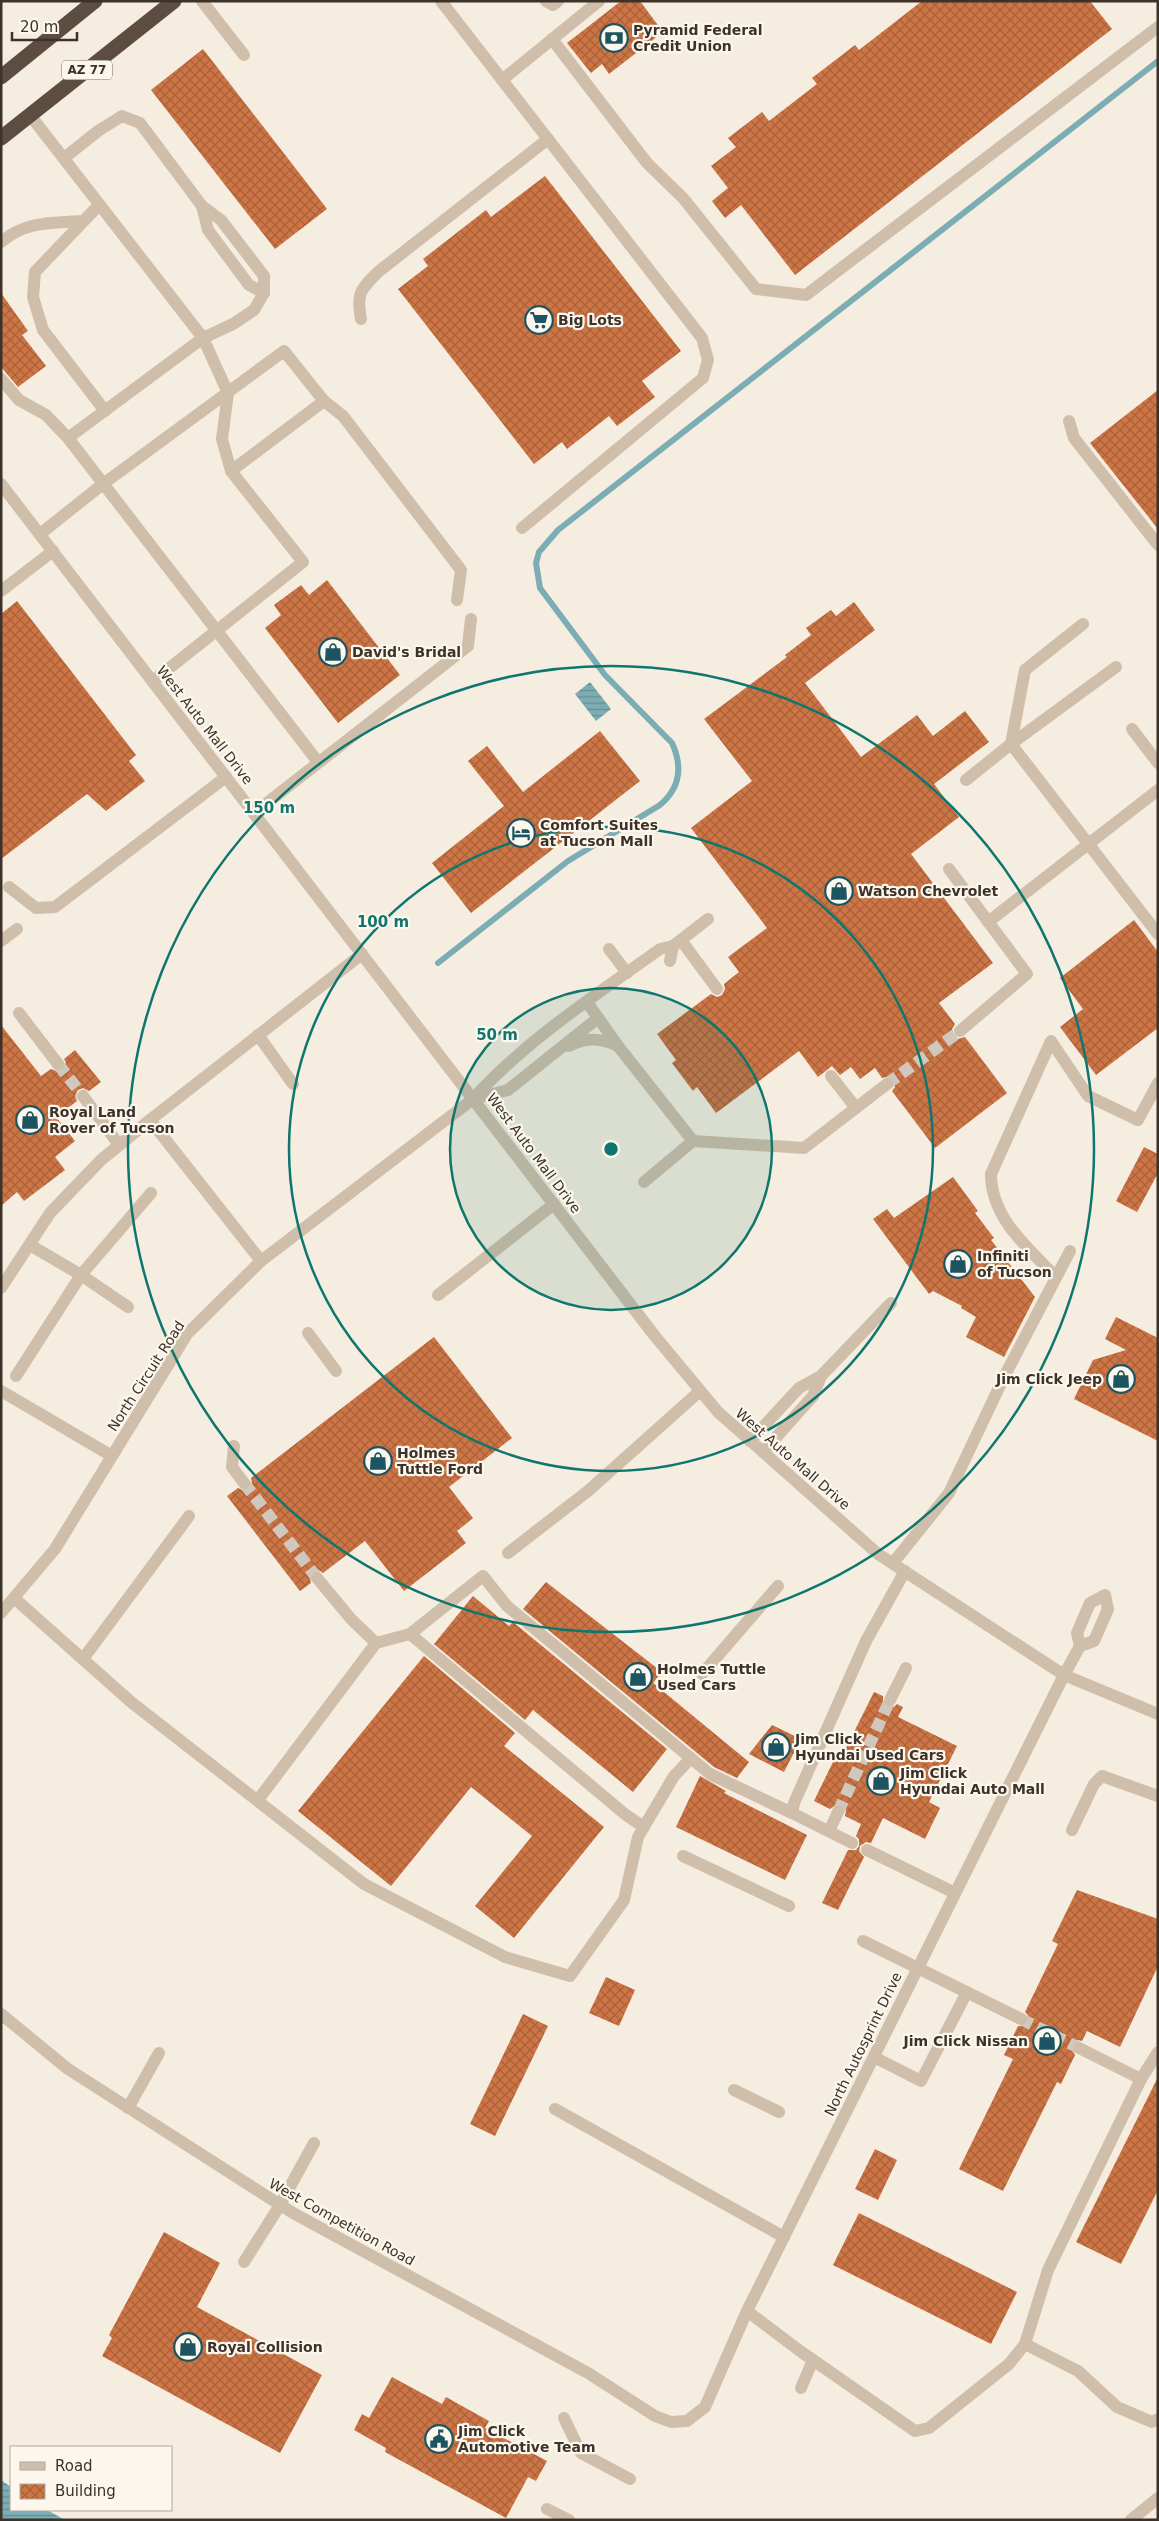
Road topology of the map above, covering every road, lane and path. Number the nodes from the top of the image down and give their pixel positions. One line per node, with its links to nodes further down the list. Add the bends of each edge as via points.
1 (95, 1): 11 (highway)
2 (174, 1): 13 (highway, AZ 77)
3 (202, 1): 10 (street)
4 (441, 1): 12 (street)
5 (546, 1): 6 (street, via 553,5)
6 (558, 1)
7 (599, 1): 9 (street)
8 (1158, 27): 9 (street, via 806,295 756,289 683,198 647,163)
9 (552, 39): 12 (street)
10 (244, 55)
11 (1, 77)
12 (502, 80): 15 (street)
13 (30, 115): 14 (highway, AZ 77); 16 (street)
14 (1, 138)
15 (548, 139): 20 (street, via 378,272 362,288 358,302); 31 (street, via 702,338 708,360 703,378)
16 (64, 158): 17 (street); 21 (street, via 122,116 140,123 202,206 208,230 249,284 264,293 254,310)
17 (99, 205): 18 (street); 21 (street)
18 (82, 221): 19 (street, via 36,224 14,231); 25 (street, via 35,272 33,297 43,330)
19 (1, 242)
20 (361, 319)
21 (203, 338): 23 (street); 25 (street)
22 (1, 379): 27 (street, via 19,400 46,415)
23 (228, 393): 24 (street, via 284,350); 28 (street, via 222,439); 30 (street)
24 (324, 401): 28 (street); 36 (street, via 343,416 461,570)
25 (106, 410): 27 (street)
26 (1069, 421): 33 (street, via 1074,438)
27 (68, 438): 30 (street)
28 (231, 471): 39 (street, via 303,562)
29 (1, 484): 32 (street, West Auto Mall Drive)
30 (103, 484): 32 (street); 39 (street)
31 (522, 528)
32 (40, 534): 34 (street, West Auto Mall Drive)
33 (1158, 545)
34 (53, 551): 35 (street); 41 (street, West Auto Mall Drive)
35 (1, 591)
36 (457, 600)
37 (471, 618): 44 (street, via 468,646)
38 (1083, 624): 43 (street, via 1025,670)
39 (217, 630): 41 (street); 44 (street)
40 (1116, 667): 43 (street)
41 (153, 681): 46 (street, West Auto Mall Drive)
42 (1132, 729): 45 (street)
43 (1011, 744): 47 (street); 50 (street)
44 (318, 762): 49 (street)
45 (1158, 763)
46 (226, 777): 49 (street, West Auto Mall Drive); 52 (street, via 55,907 36,908)
47 (966, 780)
48 (1158, 790): 50 (street)
49 (254, 813): 60 (street, West Auto Mall Drive)
50 (1088, 844): 54 (street); 56 (street)
51 (949, 869): 54 (street)
52 (9, 887)
53 (708, 919): 58 (street)
54 (988, 922): 67 (street, via 1027,974)
55 (17, 929): 57 (street)
56 (1158, 934)
57 (1, 941)
58 (677, 943): 61 (street); 62 (street, via 660,948); 63 (street)
59 (609, 948): 62 (street)
60 (362, 954): 68 (street); 77 (street, West Auto Mall Drive)
61 (670, 961)
62 (627, 973): 64 (street)
63 (717, 989)
64 (587, 1002): 66 (street); 77 (street, via 494,1076)
65 (19, 1013): 71 (street)
66 (598, 1018): 69 (street); 70 (street)
67 (960, 1031)
68 (258, 1035): 74 (street); 79 (street)
69 (618, 1046): 70 (street, via 604,1039 588,1040 576,1042); 80 (street)
70 (555, 1053): 77 (street, via 508,1090)
71 (58, 1064)
72 (831, 1076): 78 (street)
73 (1158, 1083): 89 (street, via 1138,1120 1088,1096 1051,1041 991,1174 991,1188 1001,1214 1013,1232)
74 (293, 1084)
75 (887, 1084): 78 (street)
76 (83, 1096): 81 (street)
77 (473, 1099): 84 (street, West Auto Mall Drive); 87 (street, North Circuit Road)
78 (856, 1108): 80 (street, via 804,1148)
79 (150, 1120): 81 (street); 87 (street)
80 (693, 1141): 82 (street)
81 (120, 1145): 85 (street, via 50,1213)
82 (644, 1182)
83 (151, 1193): 88 (street)
84 (554, 1204): 91 (street); 99 (street, West Auto Mall Drive)
85 (30, 1245): 88 (street); 90 (street)
86 (1070, 1251): 89 (street)
87 (261, 1261): 103 (street, North Circuit Road, via 187,1334)
88 (81, 1275): 93 (street); 96 (street)
89 (1056, 1277): 107 (street, via 949,1493)
90 (1, 1288)
91 (438, 1295)
92 (890, 1303): 97 (street)
93 (128, 1308)
94 (308, 1333): 95 (street)
95 (336, 1371)
96 (16, 1376)
97 (821, 1376): 100 (street, via 799,1388); 102 (street, via 813,1396)
98 (1, 1391): 103 (street)
99 (700, 1391): 100 (street, West Auto Mall Drive); 106 (street, via 588,1491)
100 (750, 1441): 102 (street, West Auto Mall Drive)
101 (234, 1446): 104 (street, via 232,1467)
102 (763, 1452): 107 (street, West Auto Mall Drive, via 878,1554)
103 (112, 1456): 111 (street, North Circuit Road, via 55,1549)
104 (244, 1483)
105 (190, 1516): 116 (street)
106 (508, 1553)
107 (893, 1563): 108 (street, West Auto Mall Drive)
108 (905, 1571): 119 (street, West Auto Mall Drive); 125 (street, via 866,1641)
109 (317, 1578): 114 (street)
110 (778, 1586): 118 (street)
111 (14, 1598): 112 (street, North Circuit Road); 116 (street)
112 (1, 1613)
113 (410, 1634): 114 (street); 122 (street, via 483,1576 507,1606); 127 (street)
114 (376, 1643): 124 (street)
115 (1080, 1646): 119 (street, North Autosprint Drive)
116 (83, 1659): 124 (street, via 131,1702)
117 (906, 1668): 120 (street)
118 (702, 1674)
119 (1064, 1675): 121 (street, West Auto Mall Drive); 133 (street, North Autosprint Drive)
120 (890, 1700)
121 (1158, 1714)
122 (691, 1758): 125 (street, via 710,1774); 127 (street, via 674,1776)
123 (1158, 1796): 128 (street, via 1102,1776 1094,1784)
124 (258, 1800): 127 (street, via 364,1884 505,1957 570,1976 624,1900 638,1837)
125 (793, 1808): 129 (street)
126 (838, 1812): 129 (street)
127 (644, 1827)
128 (1072, 1830)
129 (829, 1831): 130 (street)
130 (852, 1843)
131 (867, 1850): 133 (street)
132 (683, 1856): 134 (street)
133 (955, 1893): 136 (street, North Autosprint Drive)
134 (789, 1906)
135 (863, 1941): 136 (street)
136 (918, 1968): 137 (street); 143 (street, North Autosprint Drive)
137 (967, 1992): 139 (street); 143 (street, via 921,2081)
138 (1, 2014): 146 (street, West Competition Road, via 68,2069)
139 (1021, 2019)
140 (1079, 2048): 144 (street)
141 (1158, 2052): 144 (street)
142 (159, 2053): 146 (street)
143 (874, 2057): 151 (street, North Autosprint Drive)
144 (1141, 2080): 154 (street, via 1048,2270)
145 (734, 2090): 148 (street)
146 (128, 2108): 150 (street, West Competition Road)
147 (554, 2109): 151 (street)
148 (779, 2112)
149 (314, 2143): 150 (street)
150 (280, 2205): 152 (street); 159 (street, West Competition Road, via 588,2373 654,2416 671,2422)
151 (784, 2237): 153 (street, North Autosprint Drive)
152 (244, 2262)
153 (747, 2310): 155 (street); 159 (street, North Autosprint Drive, via 705,2407)
154 (1025, 2344): 155 (street, via 1009,2364 929,2428 915,2431); 158 (street, via 1078,2371 1117,2407 1152,2422)
155 (813, 2360): 156 (street)
156 (801, 2388)
157 (564, 2418): 160 (street, via 581,2452)
158 (1158, 2419)
159 (687, 2422)
160 (630, 2479)
161 (1158, 2498): 164 (street)
162 (547, 2508): 163 (street)
163 (569, 2520)
164 (1130, 2520)

